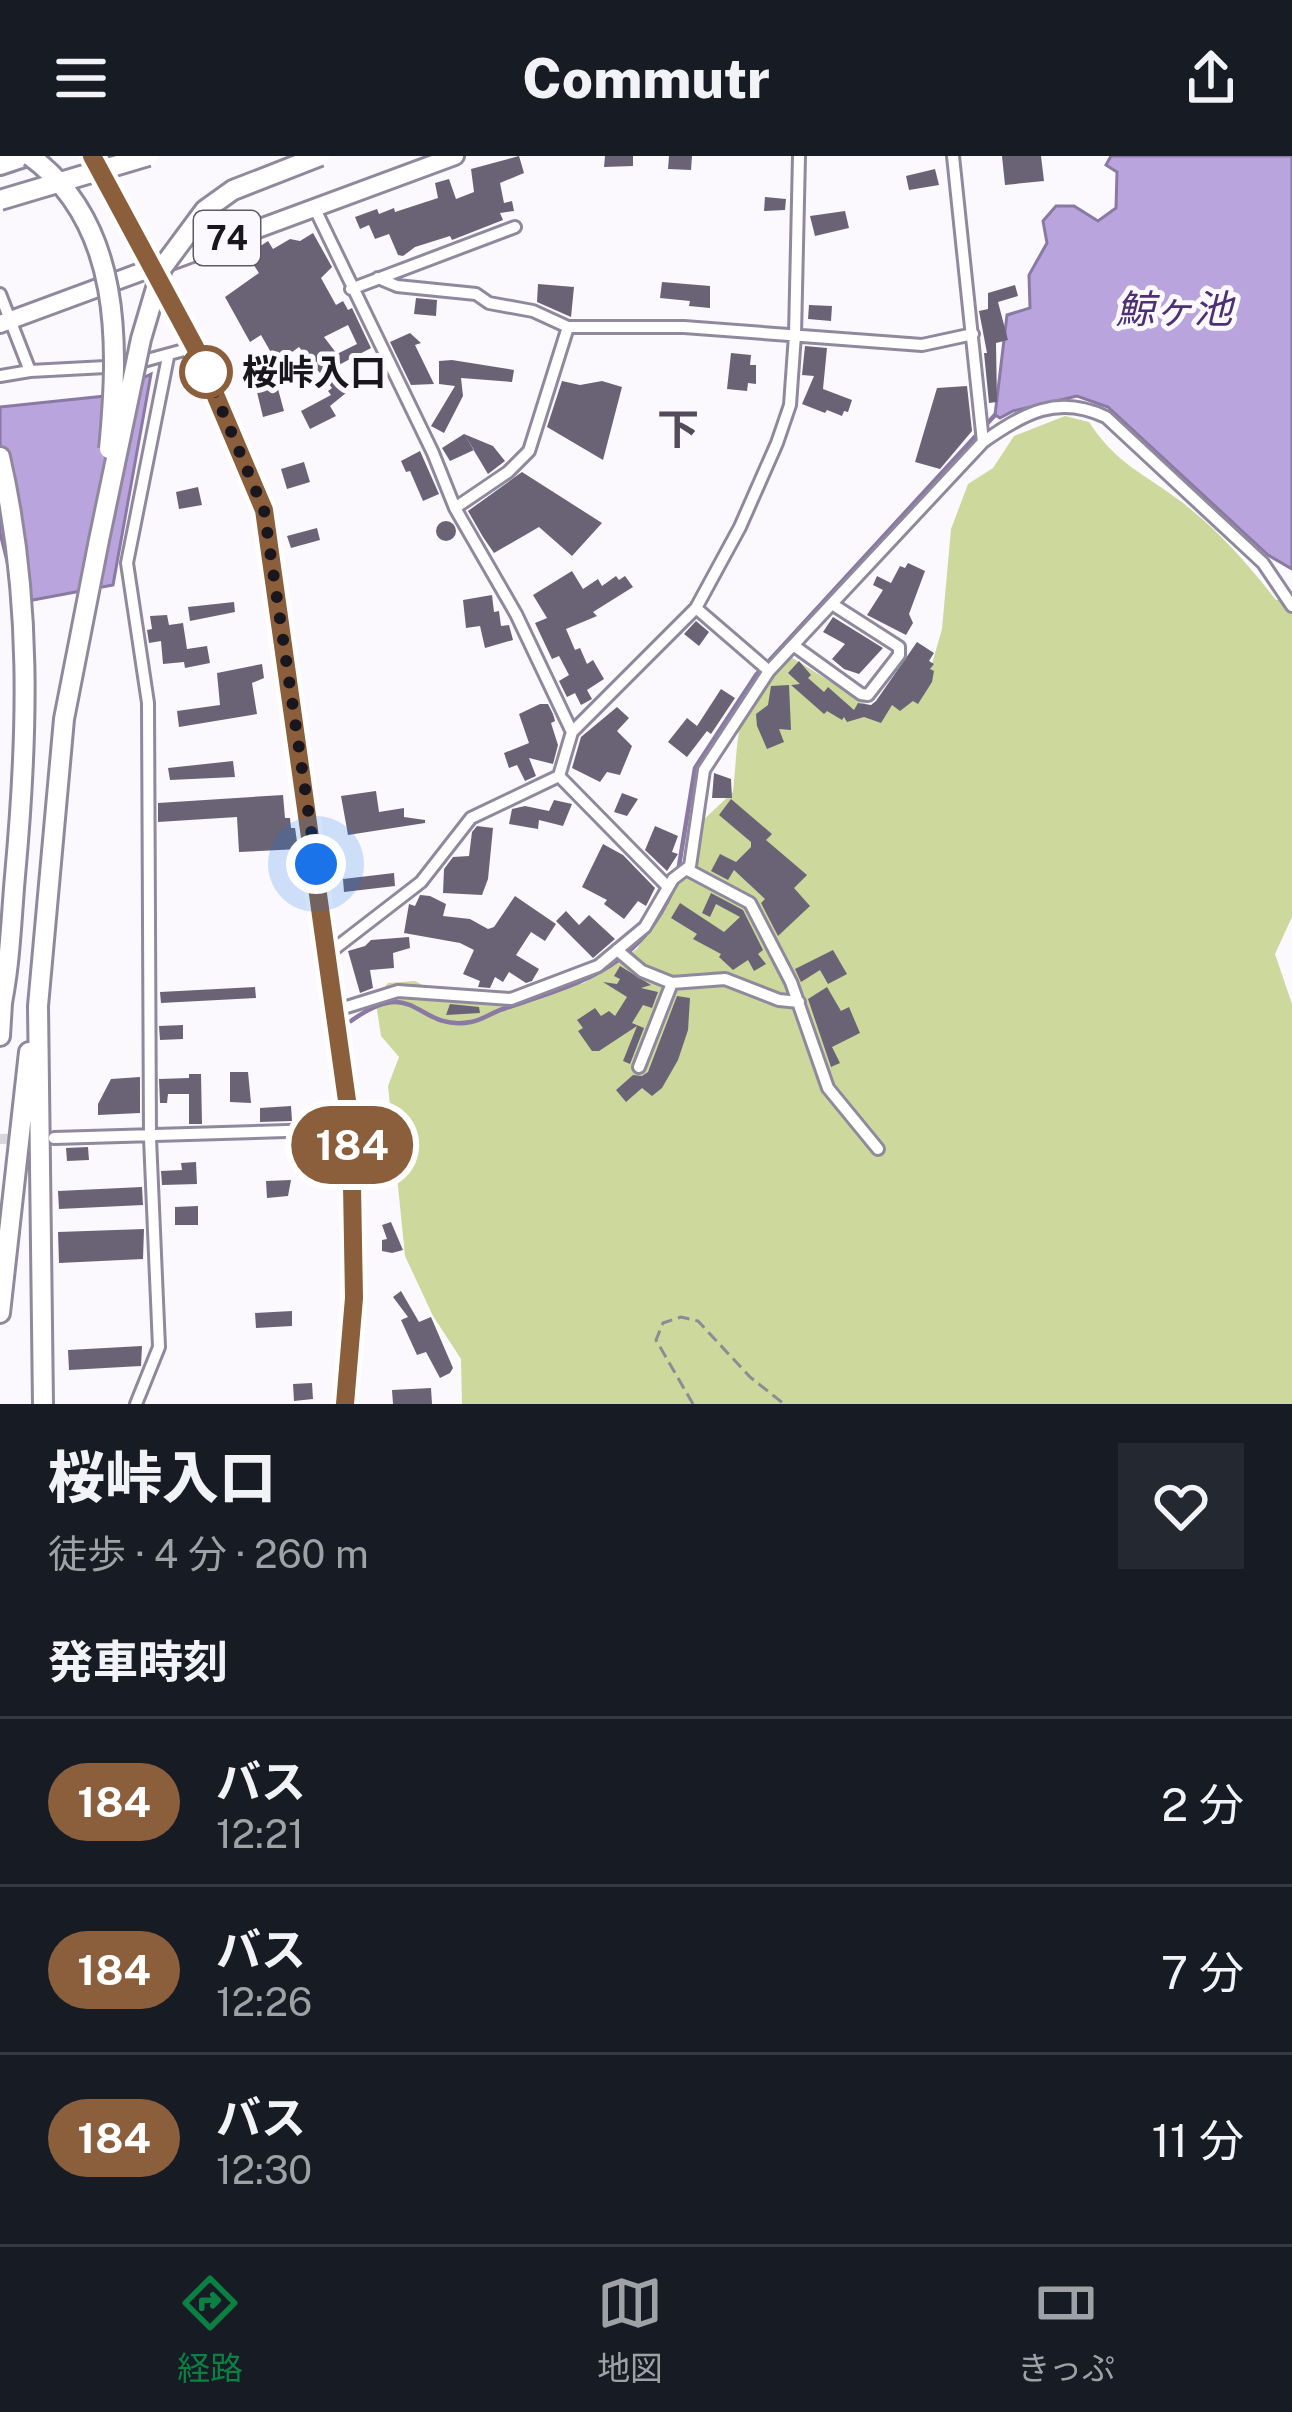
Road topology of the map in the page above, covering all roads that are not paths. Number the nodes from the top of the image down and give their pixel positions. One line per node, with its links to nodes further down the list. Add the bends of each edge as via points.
1 (29, 156): 8 (highway); 28 (highway, bridge, via 79,207 109,292 113,373)
2 (92, 156): 12 (main road)
3 (148, 156): 9 (highway, bridge)
4 (320, 156): 28 (highway, bridge, via 233,190 205,210 162,268)
5 (455, 156): 10 (main road, 74)
6 (799, 156): 19 (street)
7 (953, 156): 18 (street)
8 (0, 165)
9 (0, 200)
10 (314, 207): 12 (main road, 74); 14 (street)
11 (515, 227): 13 (street)
12 (152, 265): 16 (main road, 74); 20 (main road)
13 (378, 278): 14 (street); 17 (street, via 476,294)
14 (351, 289): 26 (street)
15 (0, 293): 16 (street)
16 (6, 321): 22 (street)
17 (568, 327): 19 (street); 26 (street, via 529,451)
18 (973, 334): 19 (street, via 922,345); 24 (street)
19 (795, 335): 32 (street, via 790,405 777,443)
20 (195, 347): 21 (street); 40 (main road, via 264,510)
21 (168, 357): 22 (street); 50 (street, via 127,563 148,704)
22 (30, 371): 23 (street)
23 (0, 376)
24 (983, 442): 30 (street); 31 (street, via 1016,419 1065,404 1106,417 1263,563)
25 (0, 457): 29 (highway)
26 (455, 508): 35 (street)
27 (0, 511): 29 (highway)
28 (99, 540): 43 (highway, via 64,719)
29 (16, 554): 44 (highway, via 27,691)
30 (832, 604): 33 (street); 33 (street, via 899,647 868,695)
31 (1292, 606)
32 (696, 608): 34 (street); 35 (street)
33 (793, 645): 34 (street)
34 (769, 671): 37 (street, via 704,770)
35 (572, 732): 36 (street)
36 (559, 776): 38 (street); 40 (street, via 471,818 421,882)
37 (686, 869): 38 (street); 42 (street, via 750,903)
38 (668, 887): 39 (street, via 645,927)
39 (617, 951): 41 (street); 45 (street, via 511,999 398,992)
40 (329, 953): 45 (main road)
41 (673, 983): 42 (street, via 725,979); 47 (street)
42 (799, 1002): 51 (street, via 828,1088)
43 (38, 1006): 52 (highway); 53 (highway)
44 (1, 1007): 46 (highway)
45 (337, 1010): 48 (main road)
46 (0, 1036)
47 (639, 1067)
48 (351, 1129): 50 (street); 55 (main road, via 354,1298)
49 (54, 1138): 50 (street)
50 (150, 1138): 54 (street, via 159,1347)
51 (878, 1149)
52 (0, 1313)
53 (43, 1404)
54 (136, 1404)
55 (345, 1404)

